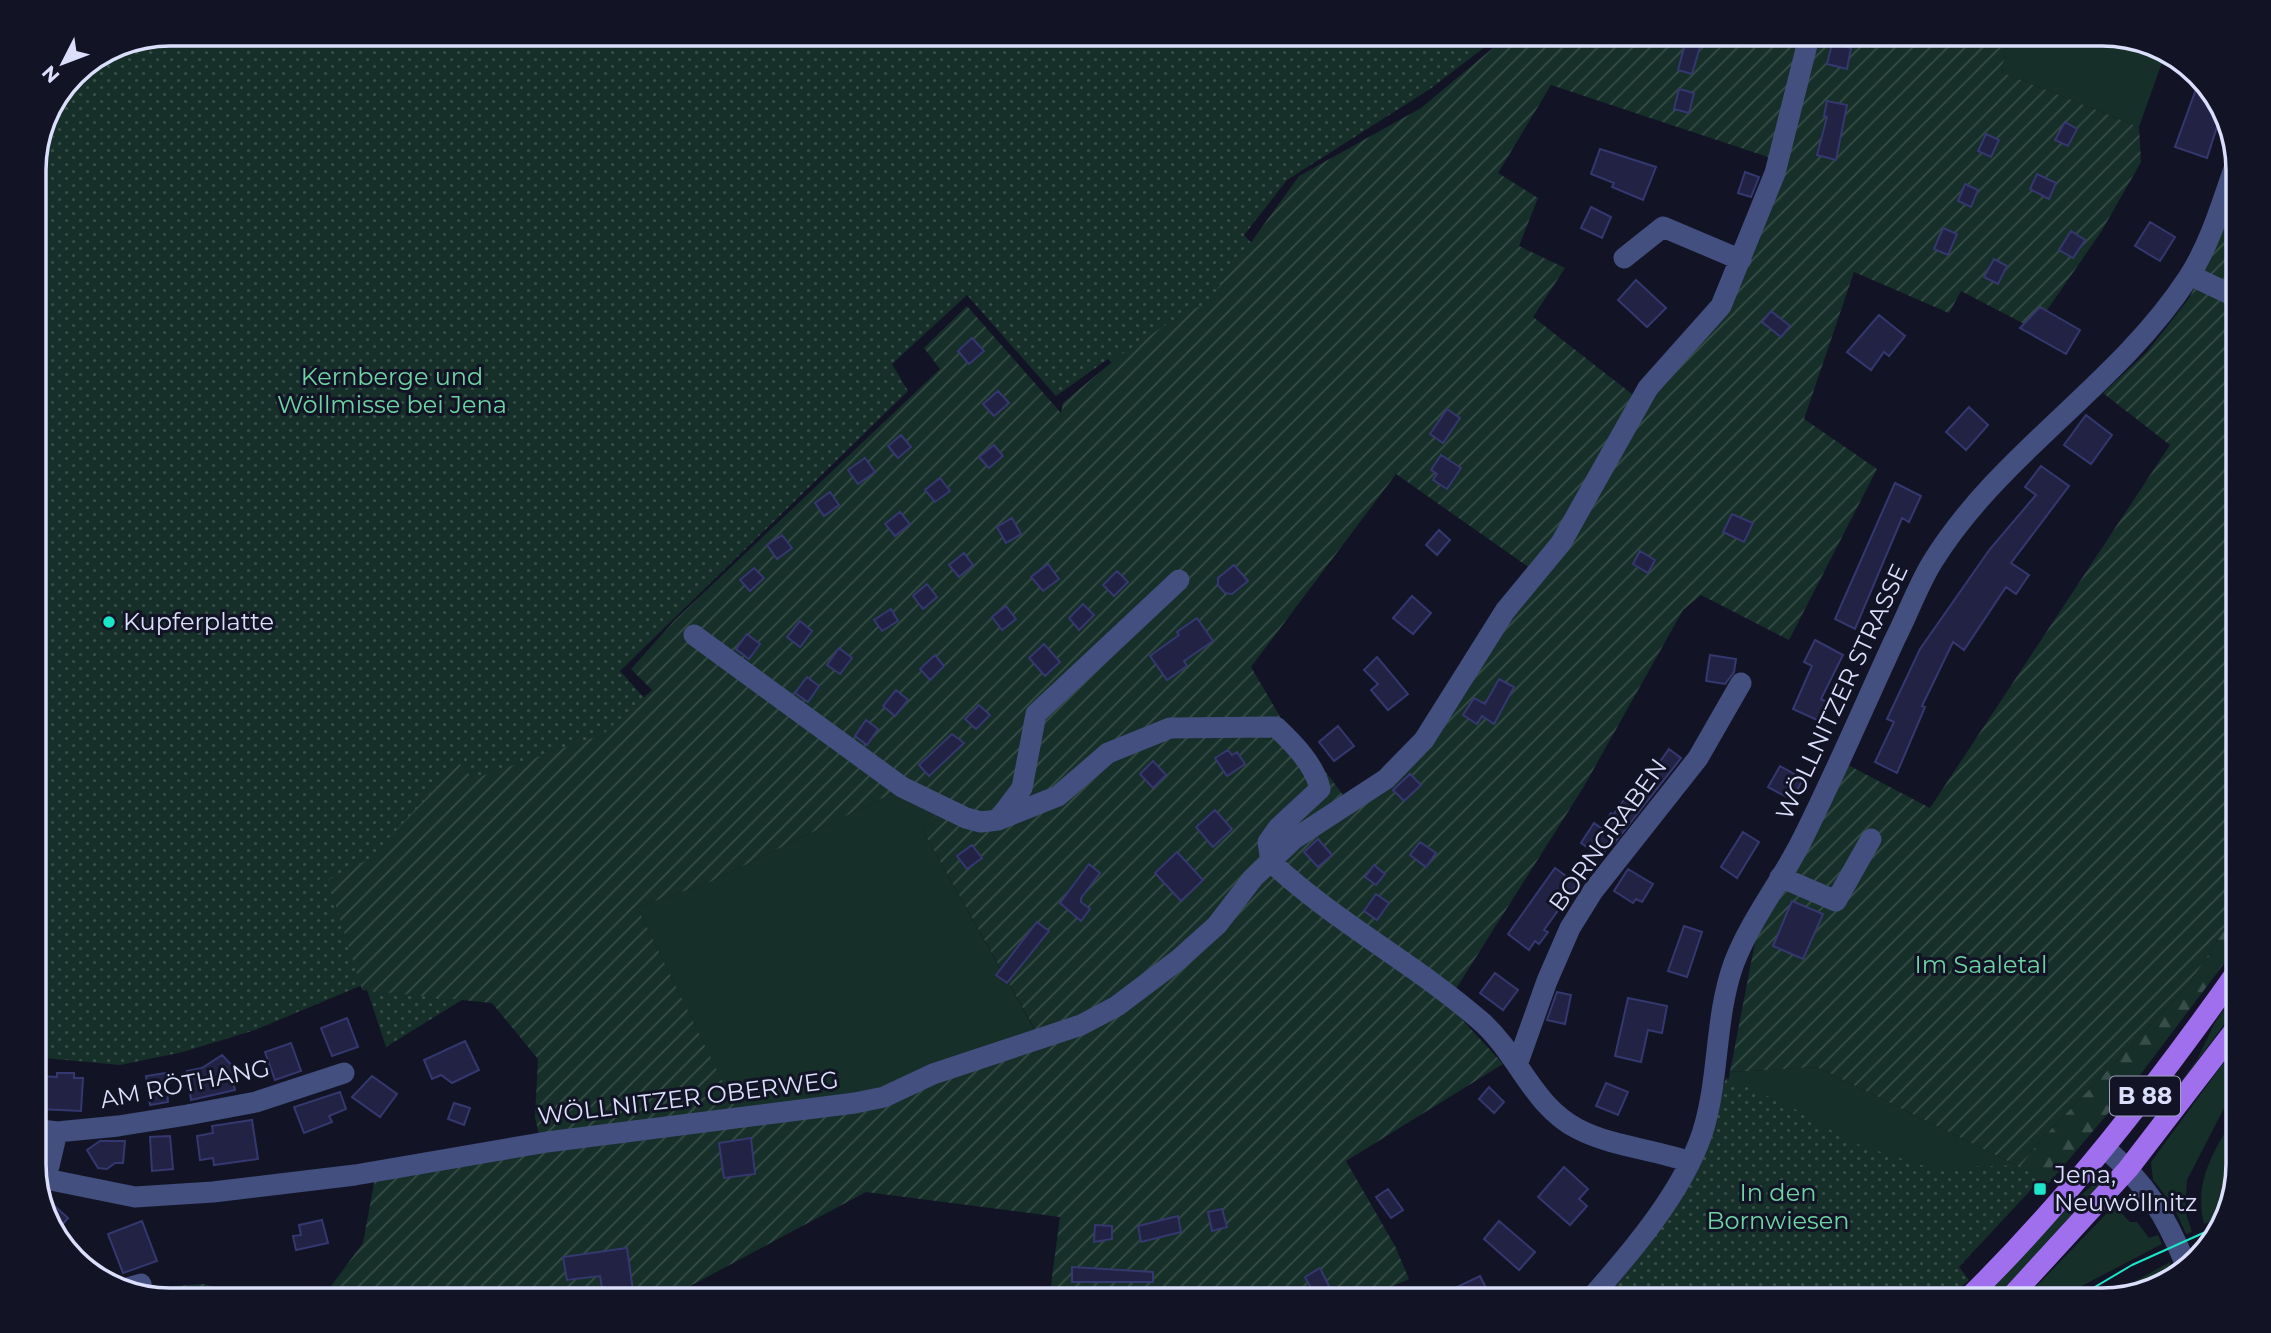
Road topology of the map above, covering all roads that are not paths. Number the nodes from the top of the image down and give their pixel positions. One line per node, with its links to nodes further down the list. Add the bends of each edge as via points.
1 (1807, 46): 4 (street, WÖLLNITZER OBERWEG, via 1775,173)
2 (2225, 189): 5 (street, WÖLLNITZER STRASSE)
3 (1624, 258): 4 (street, via 1663,227)
4 (1741, 260): 12 (street, WÖLLNITZER OBERWEG, via 1721,306 1648,388 1561,543 1505,611 1424,740 1386,779 1350,806 1313,825)
5 (2190, 275): 6 (street); 13 (street, WÖLLNITZER STRASSE, via 2157,320 1964,514 1931,564 1801,842)
6 (2225, 292)
7 (1179, 580): 10 (street, via 1036,714 1022,788)
8 (694, 635): 10 (street, via 902,787 966,818)
9 (1741, 683): 16 (street, BORNGRABEN, via 1698,758 1593,891 1570,928)
10 (998, 820): 12 (street, via 1058,796 1108,753 1170,728 1276,727 1294,743 1320,789 1268,842)
11 (1871, 839): 13 (street, via 1836,901)
12 (1271, 862): 16 (street, via 1337,918 1479,1020 1504,1043); 24 (street, WÖLLNITZER OBERWEG, via 1217,925 1117,1006 1081,1025 933,1074 884,1097 213,1192 135,1197)
13 (1780, 877): 21 (street, WÖLLNITZER STRASSE, via 1748,930 1727,985 1715,1076)
14 (2226, 988): 20 (main road, B 88)
15 (2226, 1042): 23 (main road, B 88)
16 (1517, 1065): 21 (street, via 1546,1107 1578,1129)
17 (344, 1073): 19 (street, AM RÖTHANG, via 256,1102)
18 (46, 1131): 19 (street, AM RÖTHANG)
19 (57, 1132): 22 (street)
20 (2105, 1148): 23 (street); 27 (main road, B 88)
21 (1690, 1162): 26 (street, WÖLLNITZER STRASSE, via 1656,1216)
22 (46, 1167)
23 (2129, 1169): 25 (street, via 2169,1224); 28 (main road, B 88)
24 (47, 1181)
25 (2183, 1257)
26 (1599, 1288)
27 (1977, 1288)
28 (2019, 1288)

